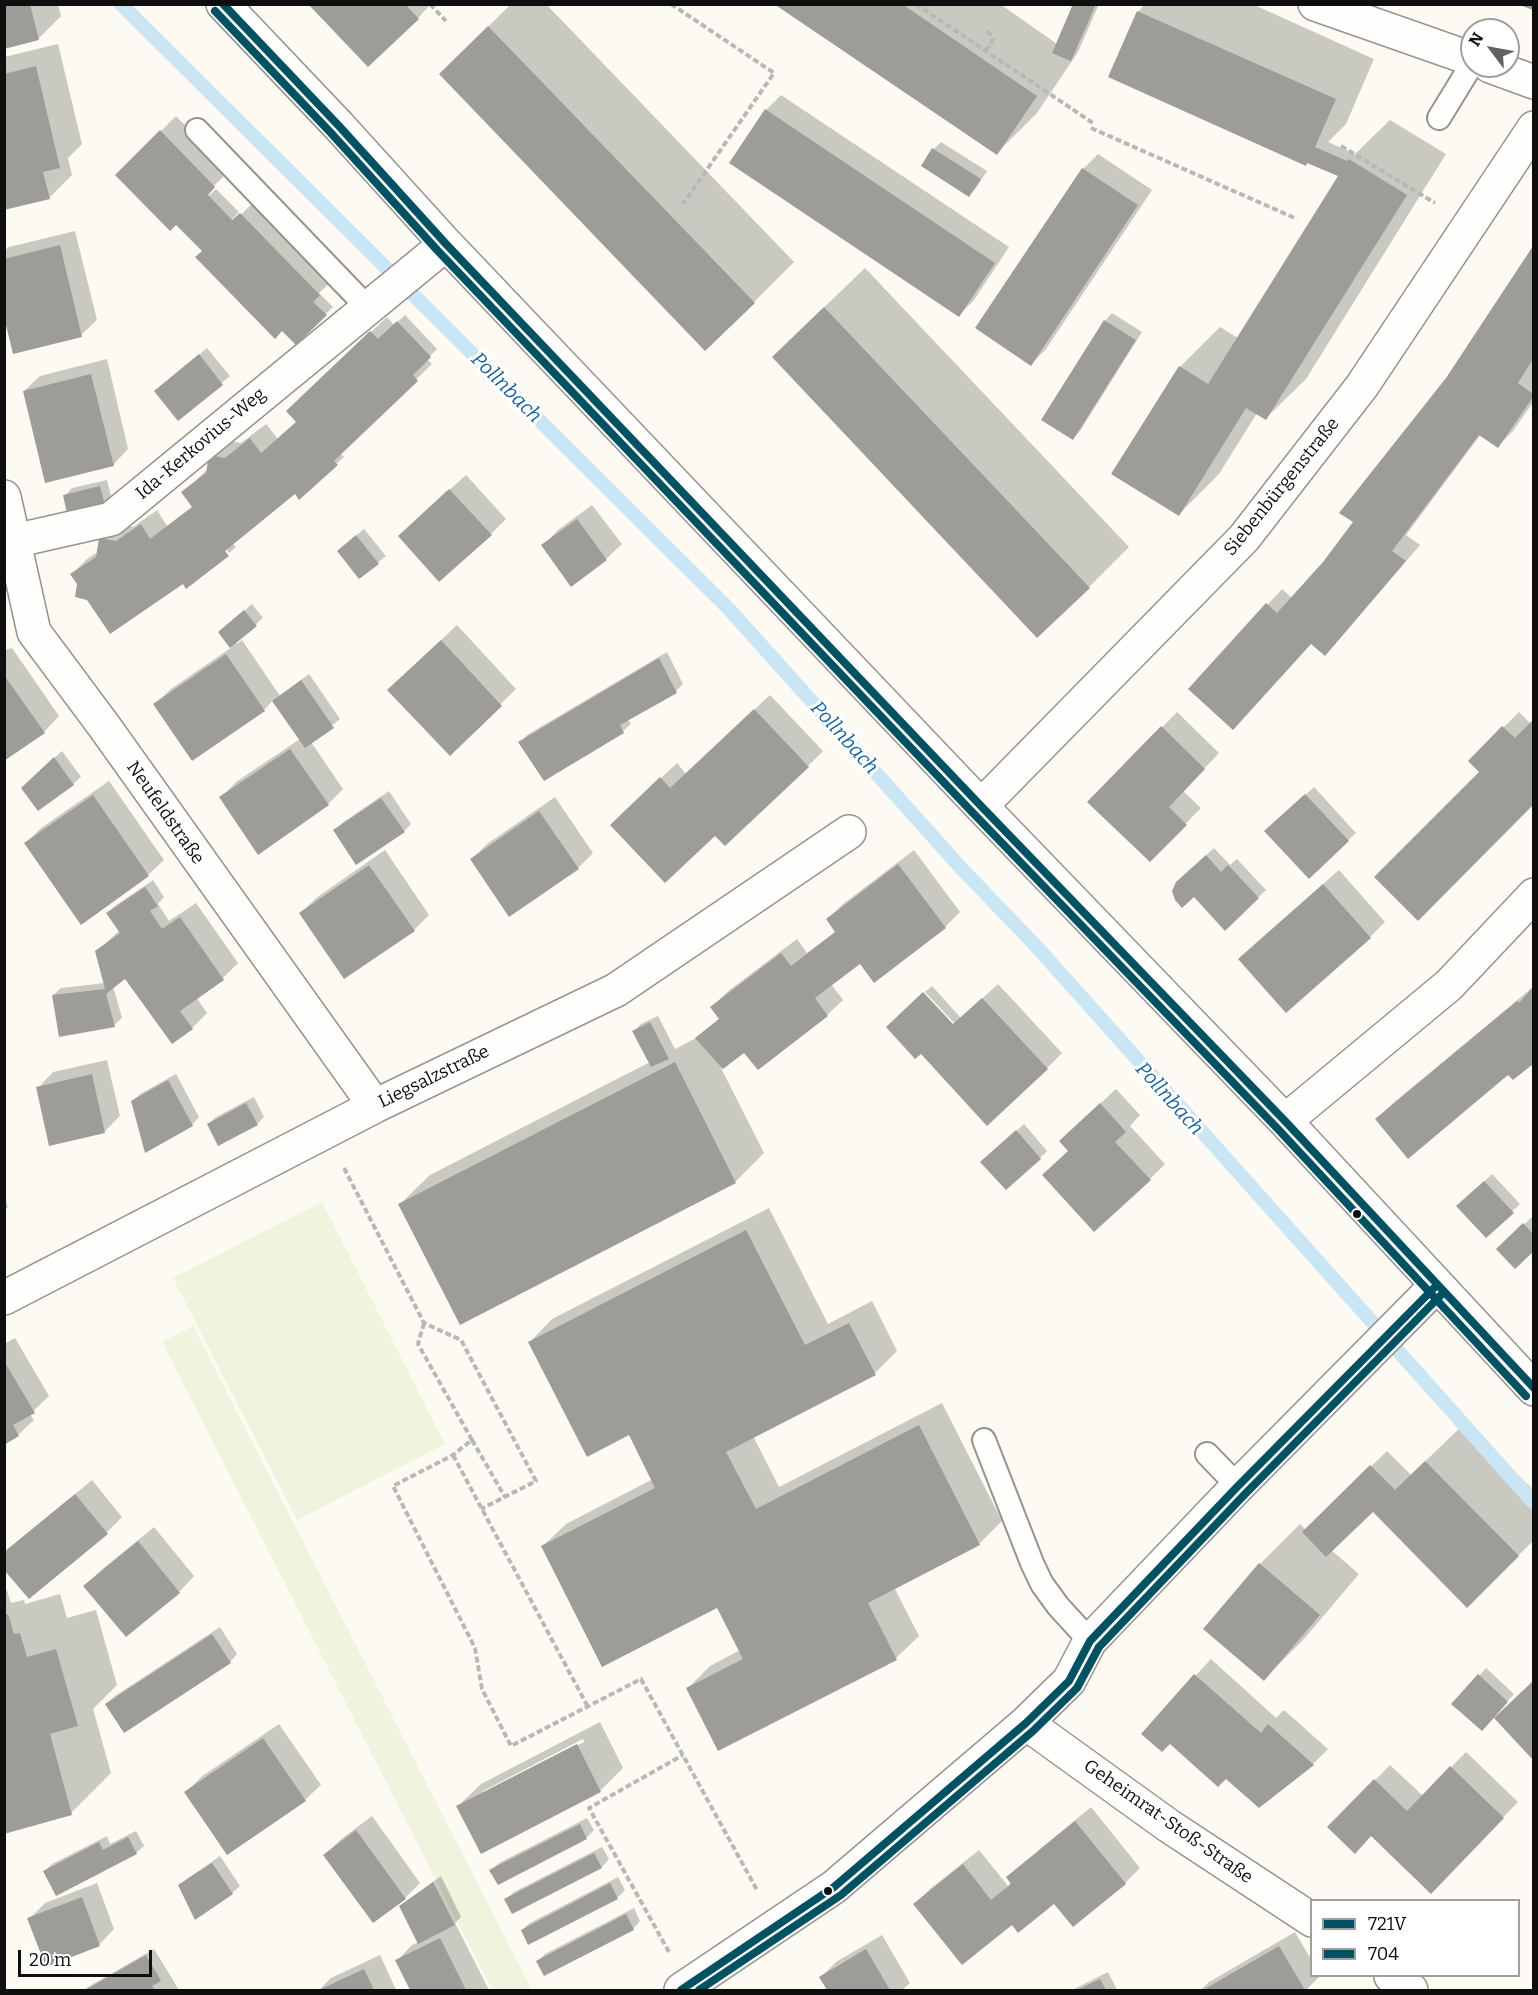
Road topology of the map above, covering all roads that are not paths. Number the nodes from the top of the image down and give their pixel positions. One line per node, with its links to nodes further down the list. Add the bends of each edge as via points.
1 (223, 4): 8 (street)
2 (1315, 4): 3 (street)
3 (1460, 58)
4 (1463, 78): 5 (lane)
5 (1439, 118)
6 (1533, 128): 12 (street, Siebenbürgenstraße, via 1362,386 1245,538)
7 (197, 130): 9 (lane)
8 (446, 244): 9 (street, Ida-Kerkovius-Weg); 12 (street)
9 (373, 302): 11 (street, Ida-Kerkovius-Weg, via 111,519)
10 (4, 497): 11 (street, Neufeldstraße)
11 (14, 541): 15 (street, Neufeldstraße, via 34,632)
12 (981, 806): 16 (street)
13 (849, 832): 15 (street, Liegsalzstraße, via 616,990)
14 (1533, 895): 16 (street, via 1449,985)
15 (375, 1106): 18 (street, Liegsalzstraße)
16 (1285, 1121): 17 (street)
17 (1437, 1285): 19 (street); 22 (street)
18 (4, 1298)
19 (1533, 1389)
20 (984, 1440): 23 (lane, via 1042,1584)
21 (1208, 1454): 22 (lane)
22 (1238, 1486): 23 (street)
23 (1090, 1641): 24 (street, via 1069,1682)
24 (1026, 1723): 25 (street, Geheimrat-Stoß-Straße, via 1169,1826); 27 (street, via 834,1887)
25 (1310, 1919)
26 (1392, 1977): 28 (street)
27 (684, 1988)
28 (1412, 1990)

